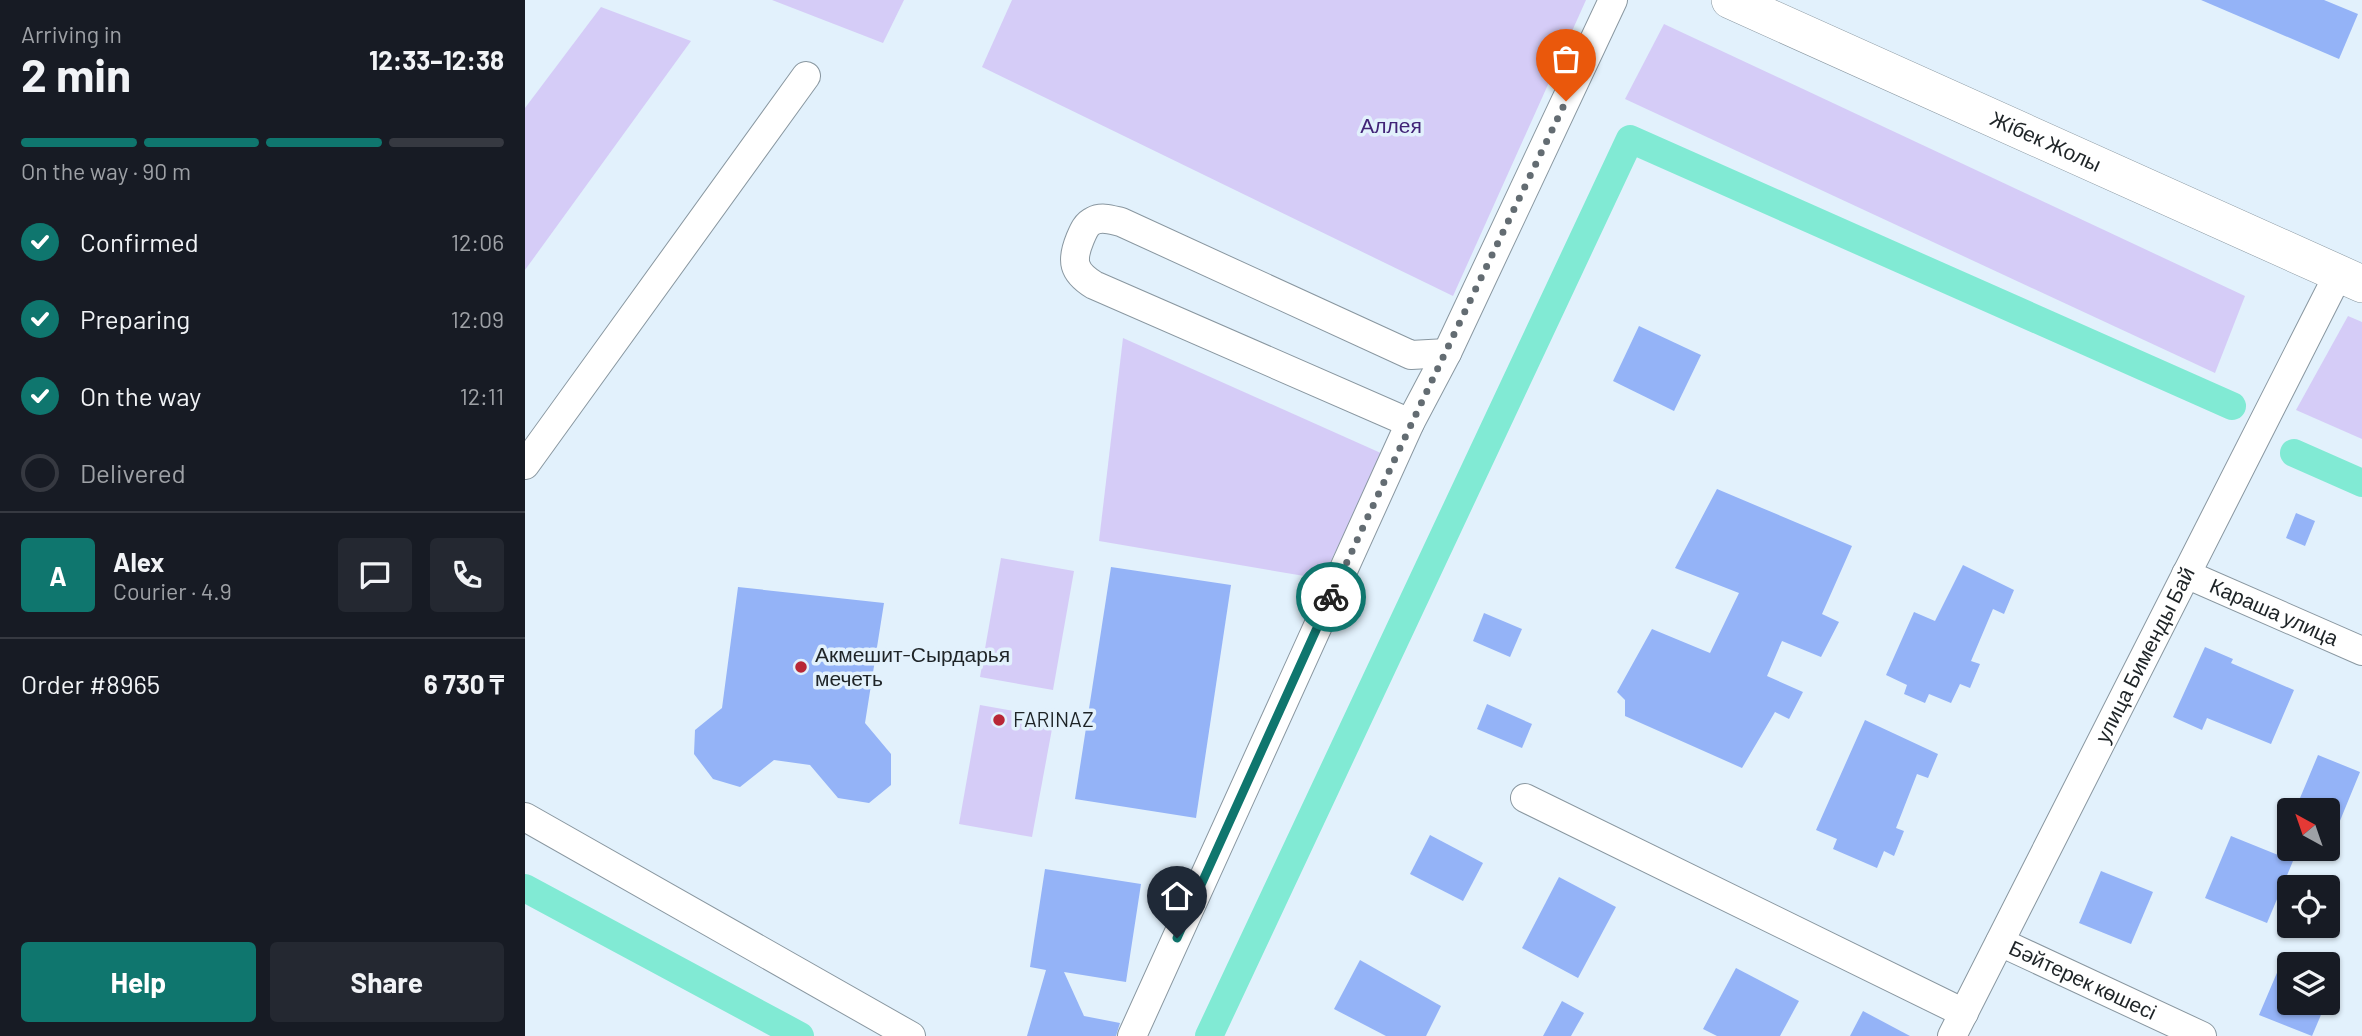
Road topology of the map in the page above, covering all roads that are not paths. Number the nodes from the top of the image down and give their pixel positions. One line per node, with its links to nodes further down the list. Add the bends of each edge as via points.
1 (1613, 0): 5 (street)
2 (1730, 0): 4 (main road, Жібек Жолы)
3 (806, 75): 7 (street)
4 (2350, 279): 8 (street, улица Бименды Бай)
5 (1447, 353): 6 (street); 6 (street, via 1411,355 1121,222 1105,218 1084,229 1073,257 1075,270 1094,285)
6 (1410, 423): 15 (street)
7 (525, 465)
8 (2186, 574): 9 (street, Караша улица); 12 (street, улица Бименды Бай)
9 (2362, 651)
10 (1525, 799): 13 (street)
11 (525, 817): 14 (street)
12 (2000, 942): 13 (street, улица Бименды Бай); 16 (street, Бәйтерек көшесі)
13 (1958, 1024)
14 (911, 1036)
15 (1132, 1036)
16 (2202, 1036)

